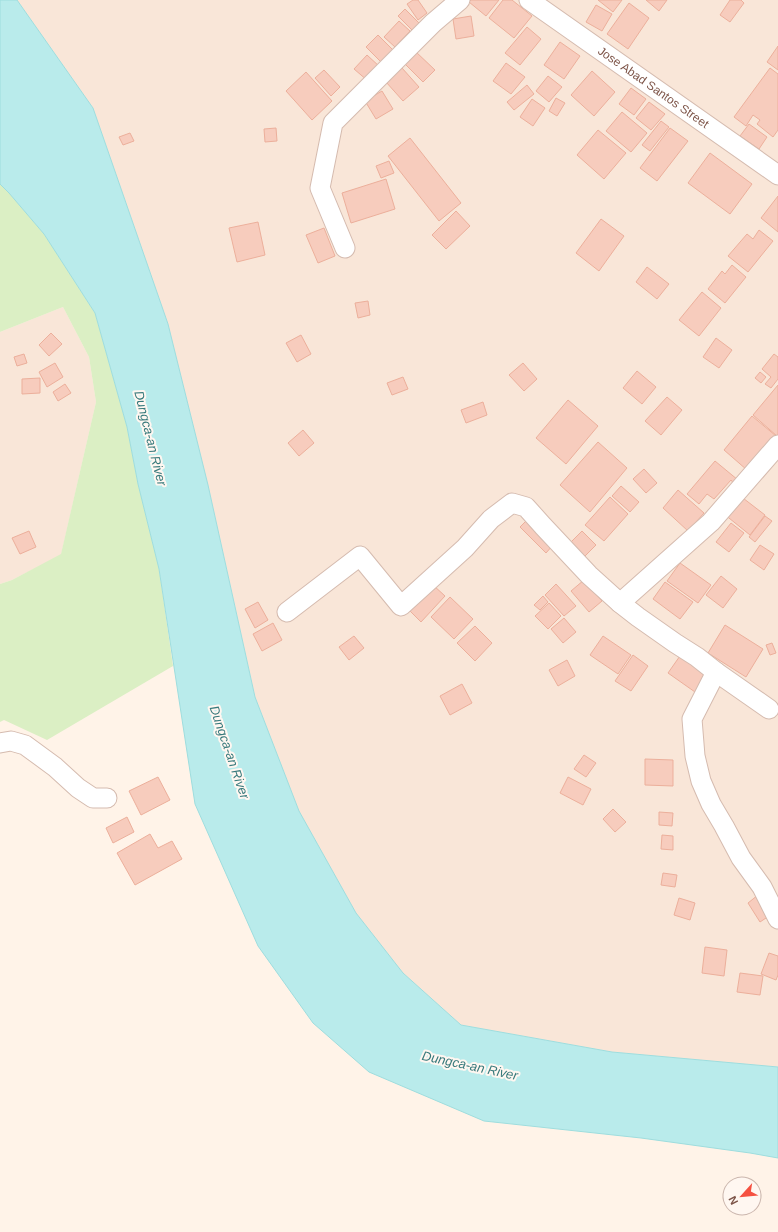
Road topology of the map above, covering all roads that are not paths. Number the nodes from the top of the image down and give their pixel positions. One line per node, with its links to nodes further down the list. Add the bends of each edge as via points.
1 (460, 0): 4 (street, via 433,23 333,123 320,188)
2 (529, 0): 3 (street, Jose Abad Santos Street)
3 (778, 175)
4 (345, 248)
5 (778, 445): 6 (street, via 710,522)
6 (620, 603): 7 (street, via 589,575 526,507 512,503 491,519 465,548 401,606 360,556); 8 (street)
7 (287, 612)
8 (716, 672): 9 (street); 12 (street, via 692,719 695,756 701,781 741,858 762,887)
9 (769, 709)
10 (0, 743): 11 (street, via 11,741 25,745 93,798)
11 (107, 798)
12 (778, 919)

